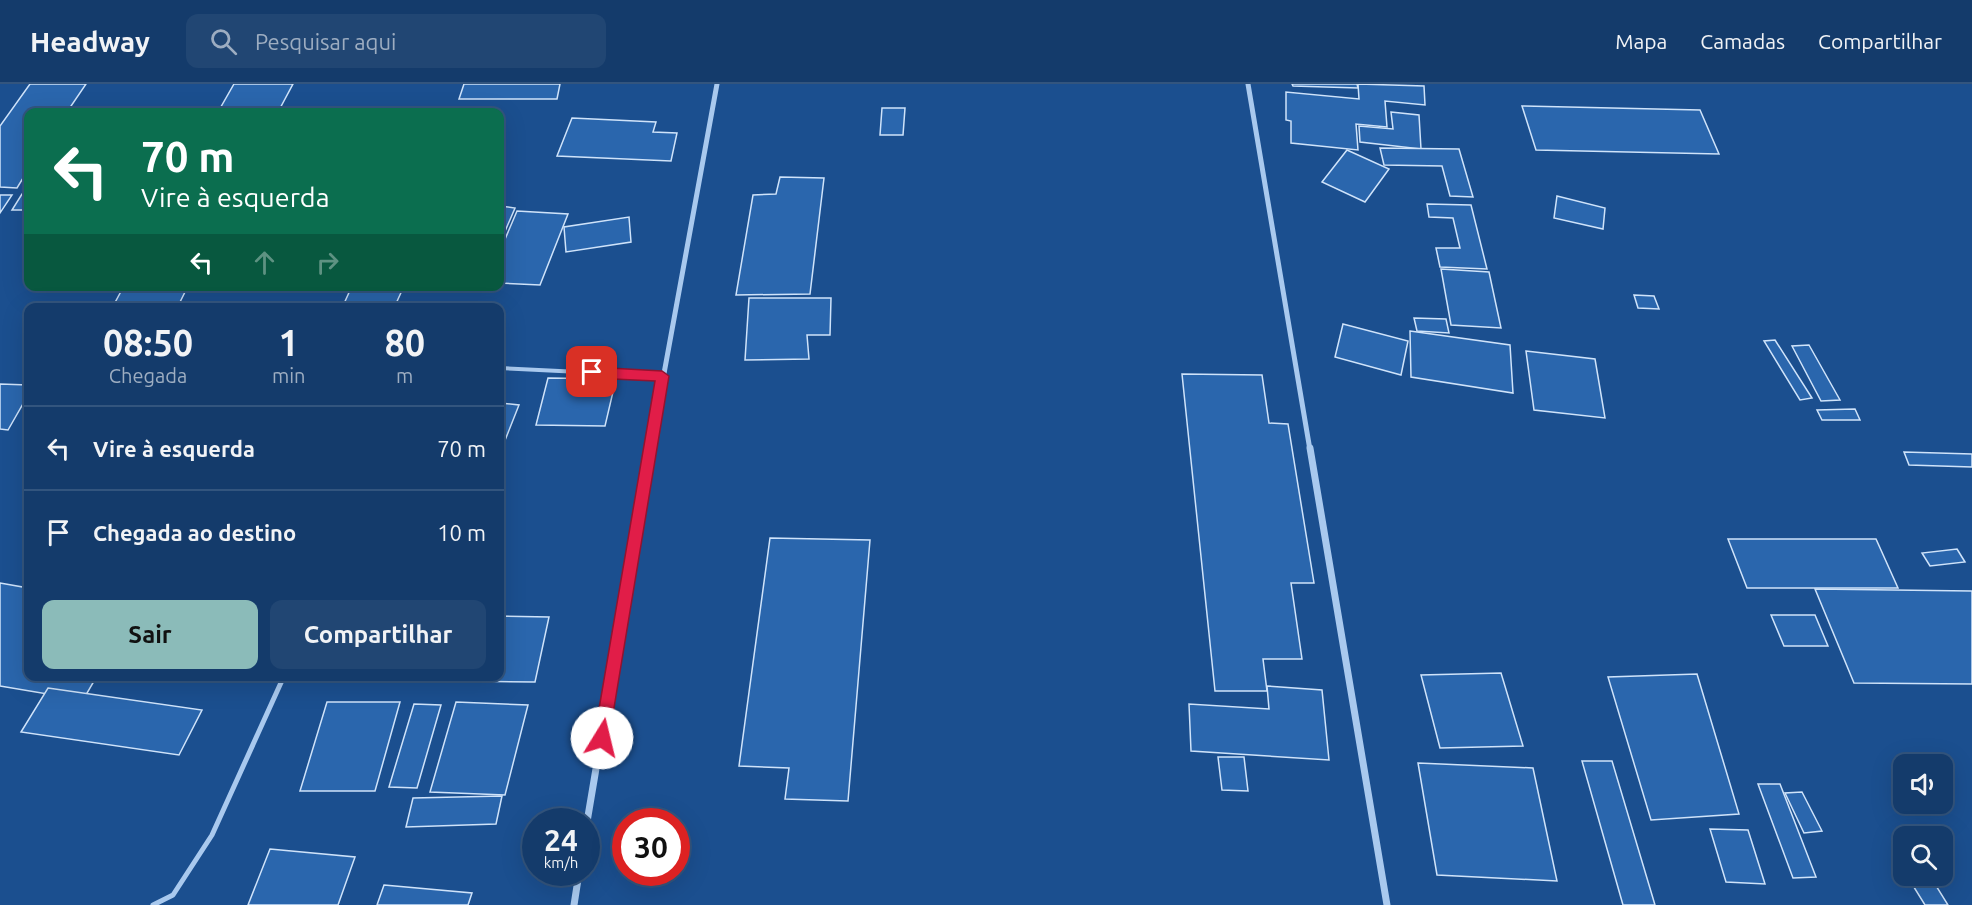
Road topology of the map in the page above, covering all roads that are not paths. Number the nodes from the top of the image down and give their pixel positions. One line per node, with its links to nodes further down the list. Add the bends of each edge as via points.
1 (717, 84): 4 (street)
2 (1248, 84): 10 (street)
3 (504, 368): 4 (lane)
4 (662, 376): 6 (street)
5 (282, 681): 8 (lane, via 212,835 173,895)
6 (589, 808)
7 (577, 886): 9 (street)
8 (153, 905)
9 (574, 905)
10 (1387, 905)

